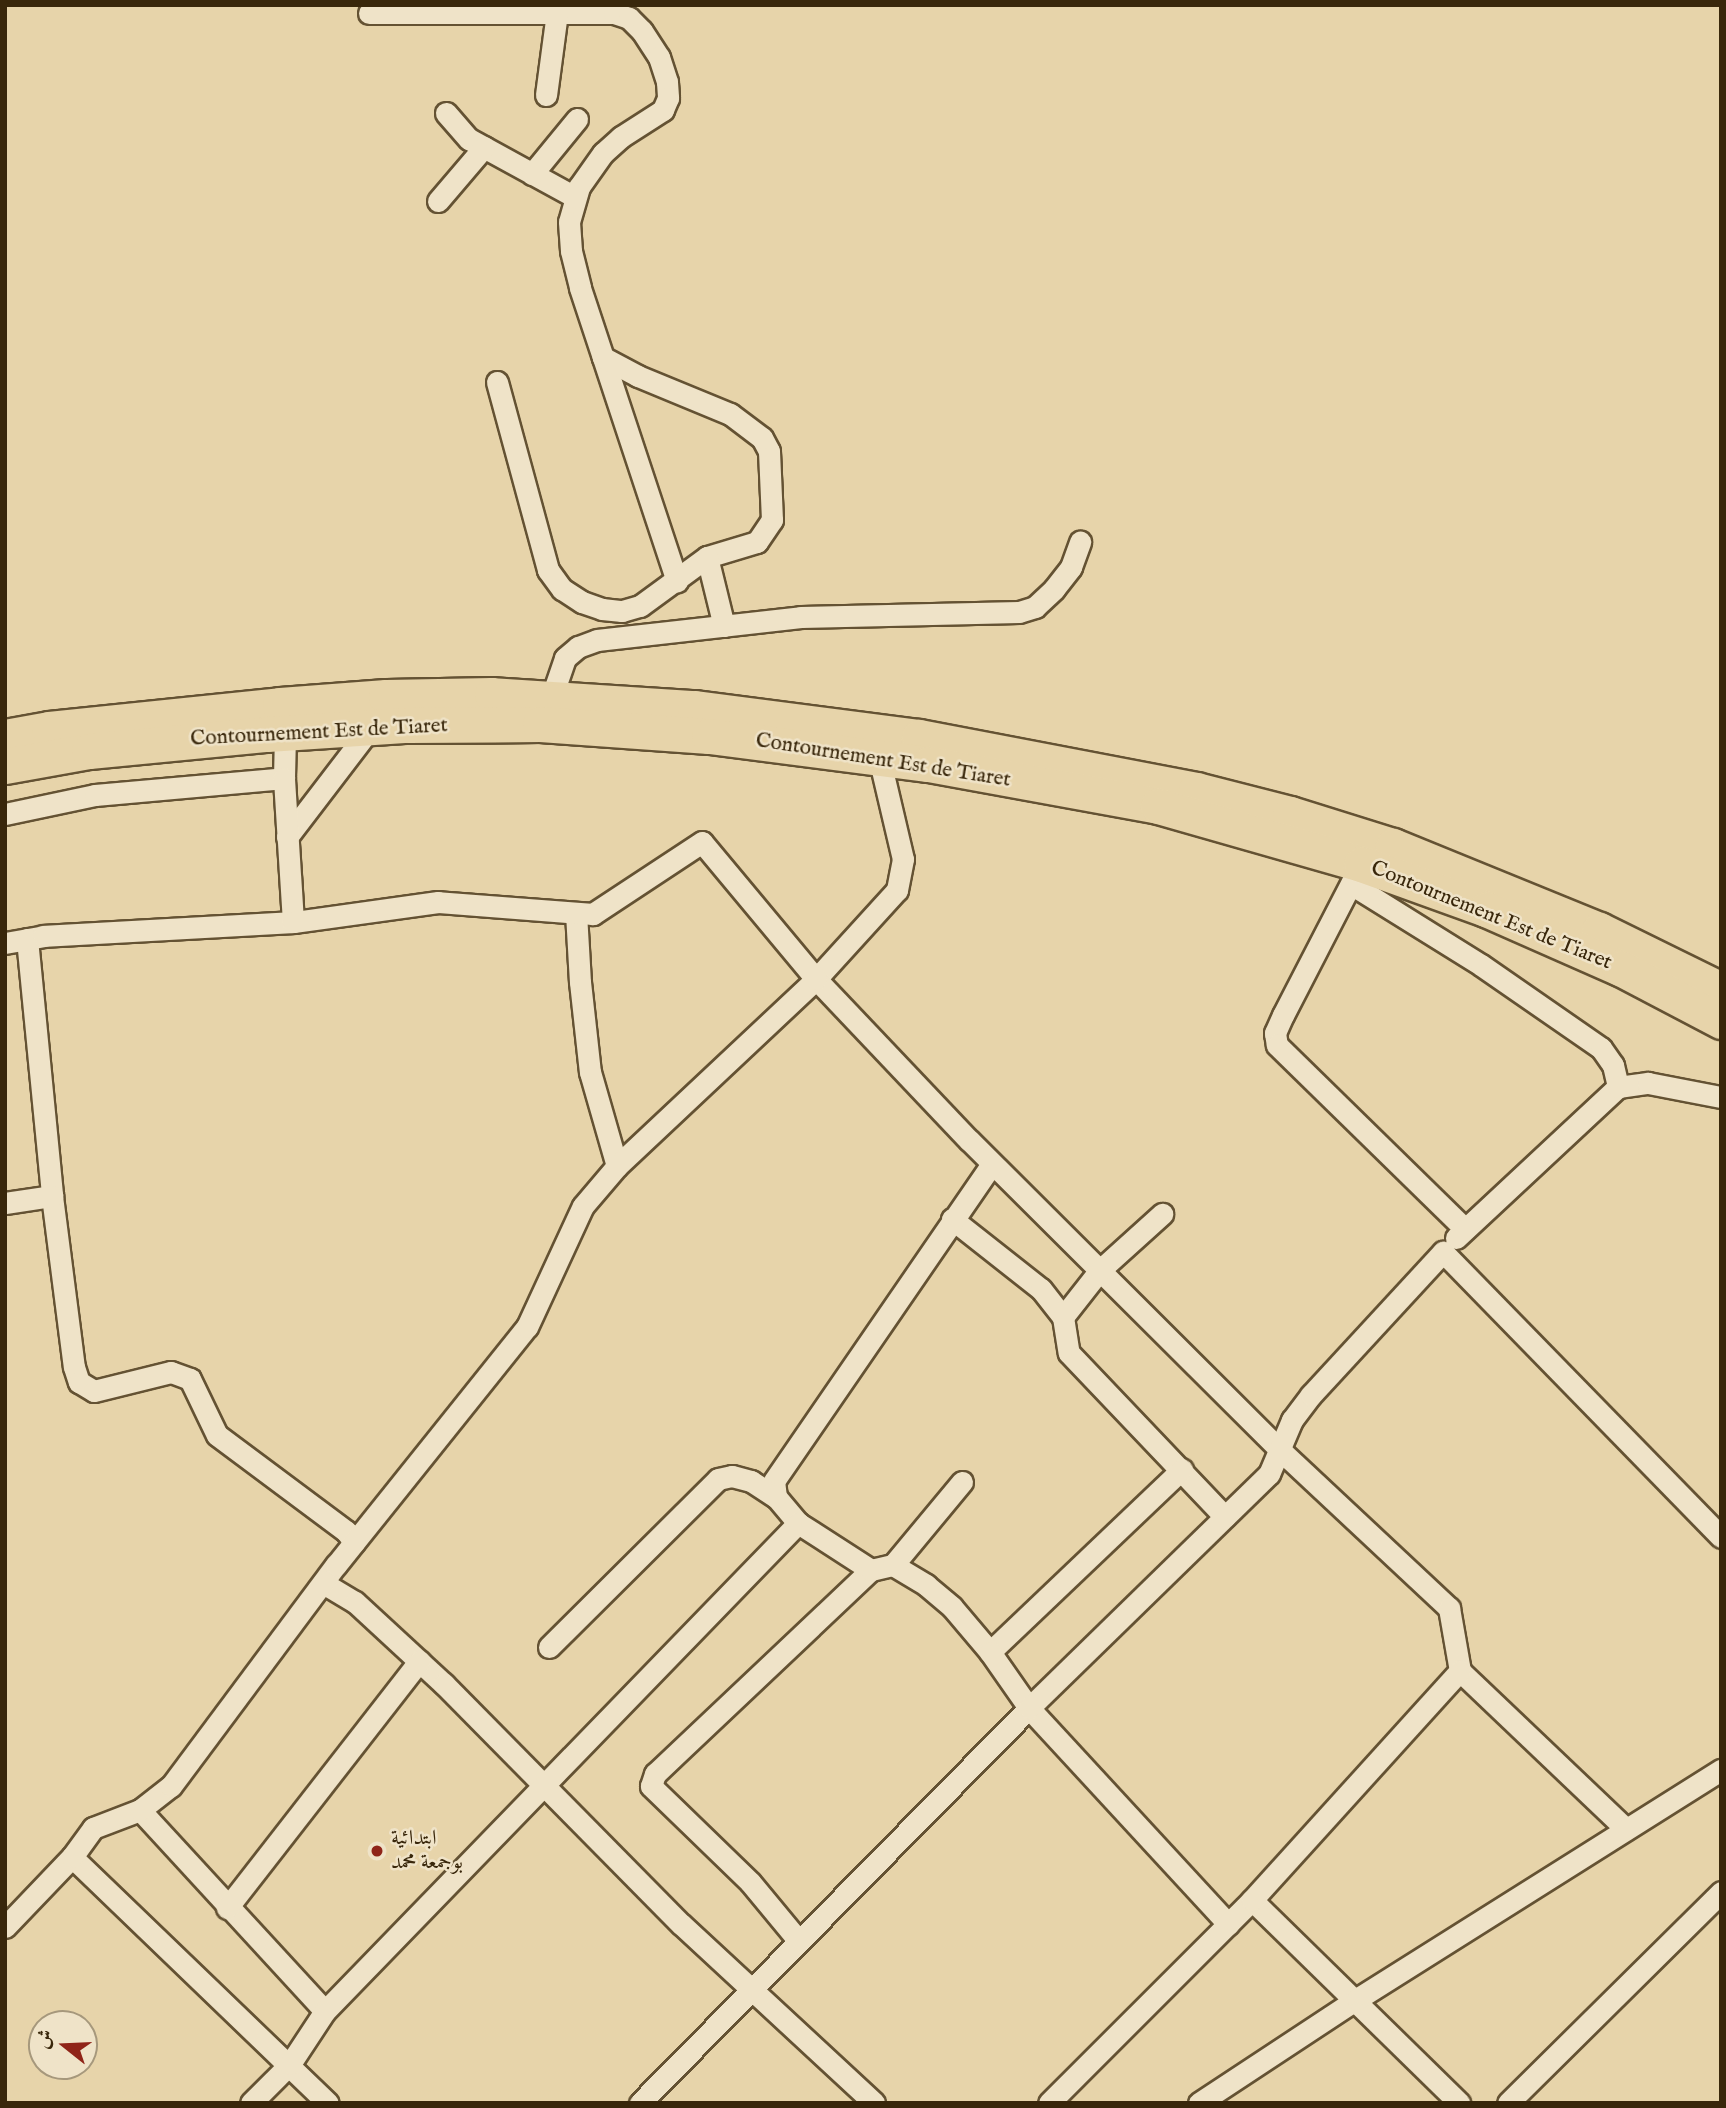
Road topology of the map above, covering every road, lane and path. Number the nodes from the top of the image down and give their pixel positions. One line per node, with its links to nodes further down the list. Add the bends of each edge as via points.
1 (369, 13): 2 (street)
2 (557, 13): 3 (street); 8 (street, via 614,13 629,18 659,57 667,82 663,110 603,153)
3 (546, 95)
4 (446, 113): 6 (street, via 469,139)
5 (577, 120): 7 (street)
6 (484, 147): 7 (street); 9 (street)
7 (532, 174): 8 (street)
8 (575, 197): 10 (street, via 569,222 571,251)
9 (438, 201)
10 (603, 357): 13 (street, via 730,414 762,438 769,451 772,500 768,529 757,542); 14 (street)
11 (497, 382): 14 (street, via 548,570 562,589 582,602 622,611 640,606)
12 (1080, 542): 15 (street, via 1071,567 1054,589 1035,607 1020,611 801,617)
13 (707, 557): 14 (street); 15 (street)
14 (677, 581)
15 (724, 626): 16 (street, via 597,640 578,647 558,671)
16 (551, 699): 19 (highway, Contournement Est de Tiaret, via 386,697 179,714); 31 (highway, Contournement Est de Tiaret, via 695,708 919,737 1196,789 1393,846 1599,930)
17 (371, 727): 18 (highway, Contournement Est de Tiaret); 20 (highway, Contournement Est de Tiaret, via 540,724 709,736); 24 (street)
18 (285, 733): 21 (highway, Contournement Est de Tiaret, via 161,743); 22 (street)
19 (5, 737)
20 (879, 757): 25 (highway, Contournement Est de Tiaret, via 1158,806); 30 (street, via 903,859 897,890)
21 (5, 766)
22 (284, 778): 23 (street, via 95,795); 24 (street)
23 (5, 814)
24 (287, 837): 27 (street)
25 (1356, 874): 32 (highway, Contournement Est de Tiaret, via 1486,909 1620,968); 33 (street, via 1601,1048 1613,1065); 41 (street, via 1279,1024 1277,1045)
26 (576, 913): 27 (street, via 438,902); 30 (street, via 593,914 702,842); 36 (street, via 590,1072)
27 (293, 922): 28 (street)
28 (27, 939): 29 (street); 37 (street)
29 (5, 943)
30 (816, 979): 35 (street); 36 (street)
31 (1721, 990)
32 (1721, 1021)
33 (1618, 1087): 34 (street, via 1648,1083); 41 (street)
34 (1721, 1097)
35 (992, 1164): 40 (street); 43 (street)
36 (617, 1166): 52 (street, via 583,1206 527,1327)
37 (52, 1196): 38 (street); 52 (street, via 79,1382 94,1391 171,1372 190,1379 217,1435 346,1531)
38 (5, 1203)
39 (1162, 1214): 43 (street)
40 (952, 1219): 44 (street, via 1041,1289); 48 (street, via 774,1481)
41 (1465, 1229): 42 (street)
42 (1443, 1252): 45 (street, via 1311,1395 1292,1420); 51 (street)
43 (1100, 1270): 44 (street); 45 (street)
44 (1063, 1317): 46 (street, via 1069,1353)
45 (1279, 1449): 49 (street, via 1269,1474); 59 (street, via 1449,1608)
46 (1182, 1469): 49 (street); 57 (street)
47 (962, 1482): 53 (street)
48 (776, 1497): 50 (street); 56 (street, via 751,1481 732,1476 718,1479)
49 (1225, 1517): 60 (street)
50 (798, 1523): 54 (street); 62 (street)
51 (1721, 1537)
52 (354, 1542): 55 (street)
53 (892, 1565): 54 (street); 57 (street, via 952,1606)
54 (871, 1570): 71 (street, via 655,1774 651,1786 750,1882)
55 (323, 1583): 58 (street, via 355,1602); 63 (street, via 171,1786)
56 (549, 1647)
57 (990, 1652): 60 (street)
58 (419, 1661): 62 (street); 68 (street)
59 (1460, 1671): 64 (street); 67 (street)
60 (1029, 1708): 69 (street); 71 (street)
61 (1721, 1770): 64 (street)
62 (543, 1785): 72 (street); 74 (street)
63 (140, 1810): 65 (street, via 93,1828); 68 (street)
64 (1626, 1829): 73 (street)
65 (72, 1857): 70 (street); 75 (street)
66 (1721, 1892): 83 (street)
67 (1252, 1900): 69 (street); 73 (street)
68 (227, 1908): 74 (street)
69 (1228, 1924): 80 (street)
70 (5, 1927)
71 (798, 1940): 72 (street)
72 (751, 1988): 78 (street); 79 (street)
73 (1357, 1999): 81 (street); 82 (street)
74 (325, 2011): 75 (street)
75 (290, 2064): 76 (street); 77 (street)
76 (250, 2103)
77 (328, 2103)
78 (640, 2103)
79 (874, 2103)
80 (1049, 2103)
81 (1199, 2103)
82 (1459, 2103)
83 (1508, 2103)

